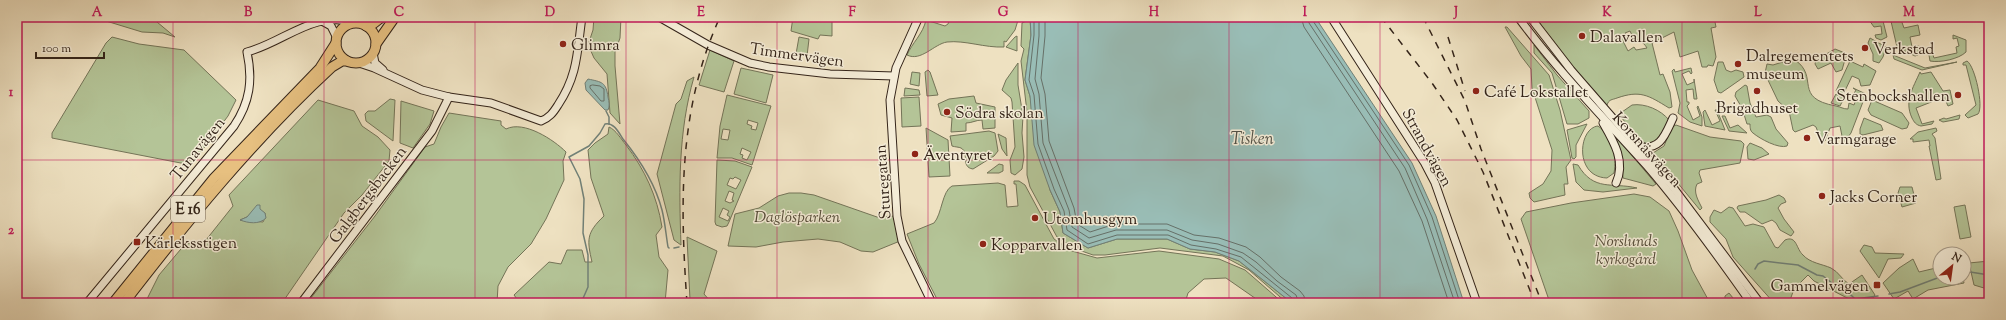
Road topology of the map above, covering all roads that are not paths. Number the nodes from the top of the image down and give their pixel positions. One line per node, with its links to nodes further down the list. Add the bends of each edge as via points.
1 (382, 17): 10 (highway, E 16, via 373,24)
2 (395, 17): 12 (highway)
3 (582, 17): 17 (street, via 573,80 548,119 533,120 491,103)
4 (659, 17): 16 (street, Timmervägen, via 708,45 750,63 830,74)
5 (919, 17): 16 (street, Sturegatan)
6 (1331, 17): 27 (street, Strandvägen, via 1435,183)
7 (1518, 17): 18 (street, Korsnäsvägen)
8 (1530, 17): 20 (street, Korsnäsvägen, via 1571,70)
9 (322, 21): 10 (street, via 346,20); 11 (street, via 331,26); 22 (street, Tunavägen, via 304,26 247,52 250,87 248,100 240,117)
10 (361, 25): 11 (highway, E 16, via 344,27); 12 (highway, via 374,35)
11 (336, 41): 13 (highway, via 338,53); 23 (highway, E 16, via 320,68 214,178)
12 (375, 48): 14 (highway, via 367,59); 15 (street, via 376,63)
13 (347, 61): 14 (highway); 24 (highway, E 16, via 332,67 261,139 205,202)
14 (359, 63): 15 (street)
15 (389, 75): 17 (street, via 411,86)
16 (894, 76): 26 (street, Sturegatan, via 890,100 897,216 902,241)
17 (449, 97): 25 (street, Galgbergsbacken, via 432,131)
18 (1597, 113): 21 (street, via 1612,138 1619,158 1620,173); 28 (street, Korsnäsvägen, via 1647,166 1683,210)
19 (1673, 118): 20 (street, via 1657,145 1652,148)
20 (1639, 147): 29 (street, Korsnäsvägen, via 1697,216)
21 (1616, 183)
22 (87, 303)
23 (113, 303)
24 (124, 303)
25 (301, 303)
26 (932, 303)
27 (1477, 303)
28 (1751, 303)
29 (1760, 303)

